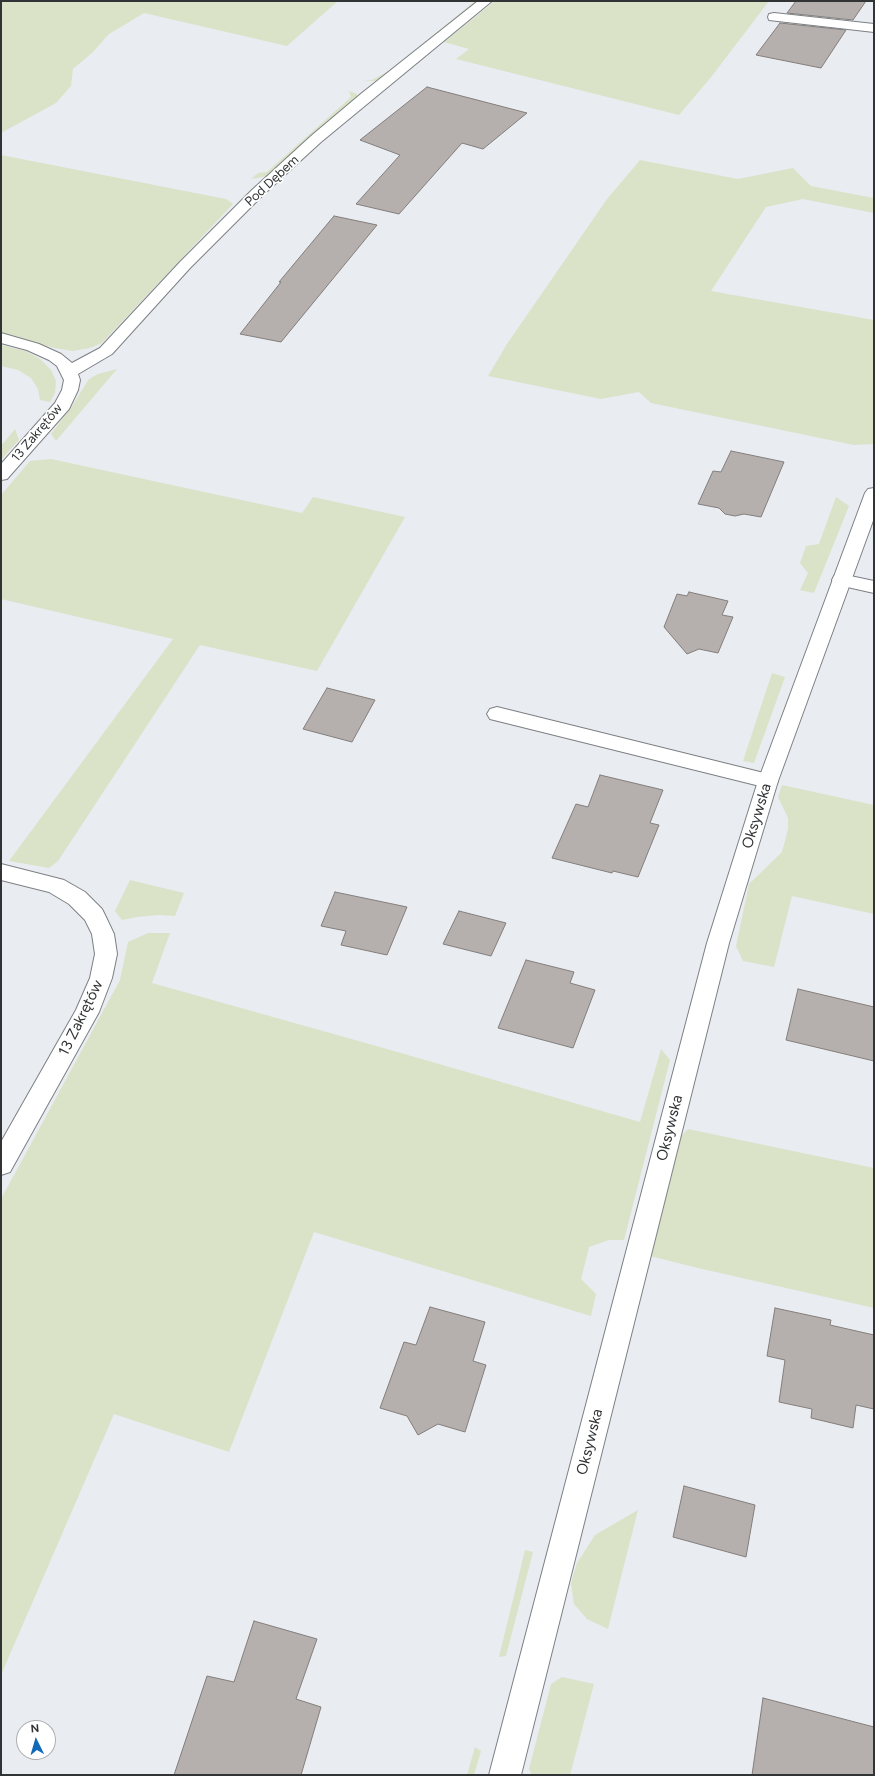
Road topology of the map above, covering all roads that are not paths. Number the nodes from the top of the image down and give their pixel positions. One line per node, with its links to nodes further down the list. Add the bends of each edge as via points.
1 (486, 1): 5 (street, Pod Dębem, via 316,139 185,265 106,351)
2 (774, 17): 3 (street)
3 (874, 28)
4 (1, 338): 5 (street, via 33,347 55,357)
5 (70, 372): 6 (street, 13 Zakrętów, via 70,390 62,405)
6 (1, 475)
7 (874, 493): 8 (street, Oksywska)
8 (841, 580): 9 (street); 11 (street, Oksywska)
9 (874, 587)
10 (497, 714): 11 (street)
11 (768, 781): 14 (street, Oksywska, via 718,943)
12 (1, 872): 13 (street, 13 Zakrętów, via 56,886 78,898 94,915 103,934 106,954 101,978 87,1012)
13 (1, 1165)
14 (505, 1775)

